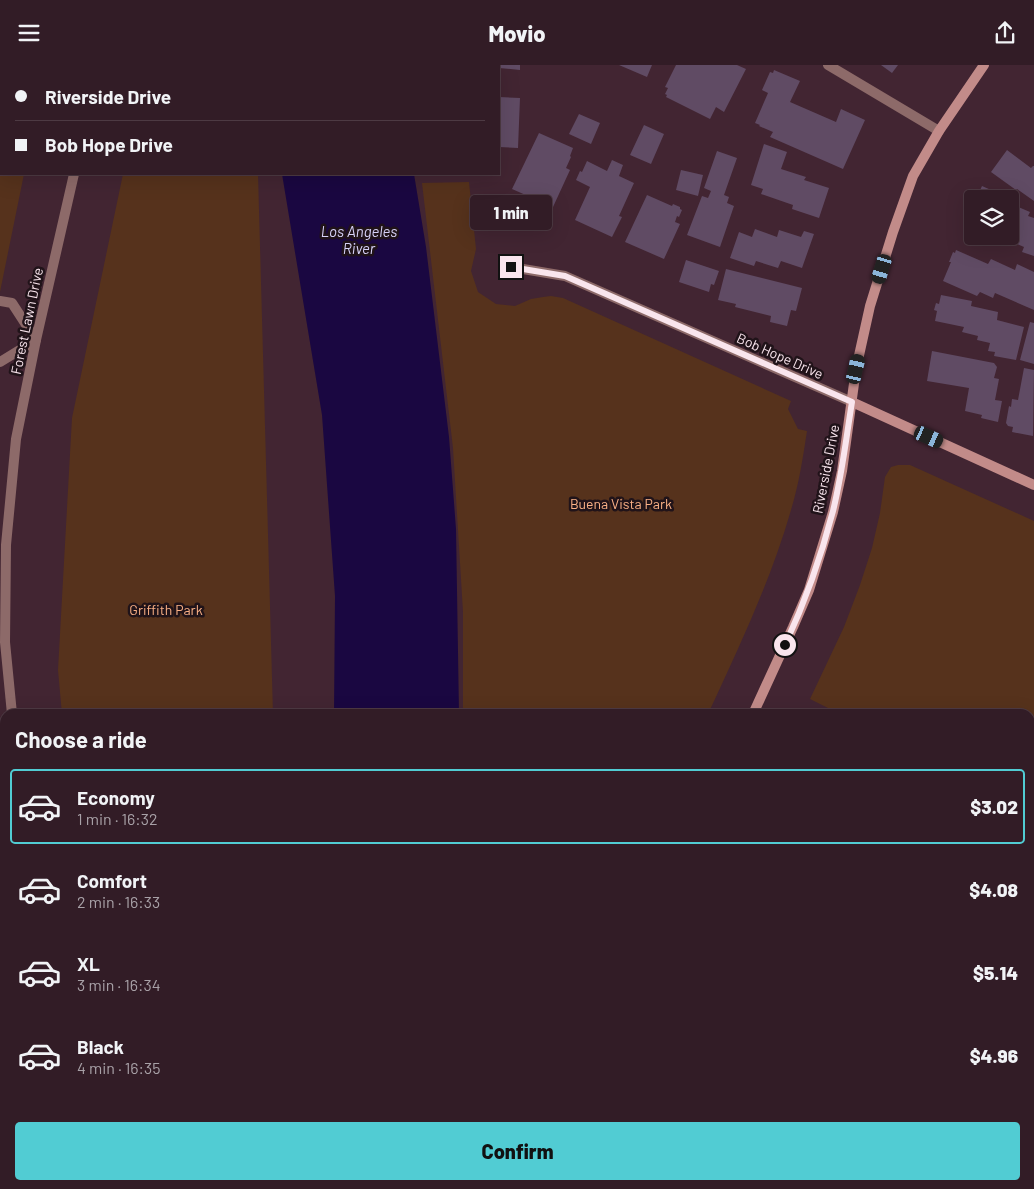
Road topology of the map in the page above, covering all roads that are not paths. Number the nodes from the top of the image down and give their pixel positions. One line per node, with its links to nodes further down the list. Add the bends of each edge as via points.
1 (828, 65): 3 (street)
2 (984, 65): 3 (main road, Riverside Drive)
3 (939, 131): 9 (main road, Riverside Drive, via 913,176 893,232 870,306)
4 (74, 175): 7 (street, Forest Lawn Drive)
5 (511, 267): 9 (street, Bob Hope Drive, via 565,276)
6 (0, 301): 7 (street, via 12,303)
7 (36, 340): 8 (street); 11 (street, Forest Lawn Drive, via 16,439 6,545 5,642)
8 (0, 362)
9 (852, 402): 10 (main road, Bob Hope Drive); 12 (main road, Riverside Drive, via 833,512 811,583)
10 (1034, 485)
11 (12, 709)
12 (755, 709)

